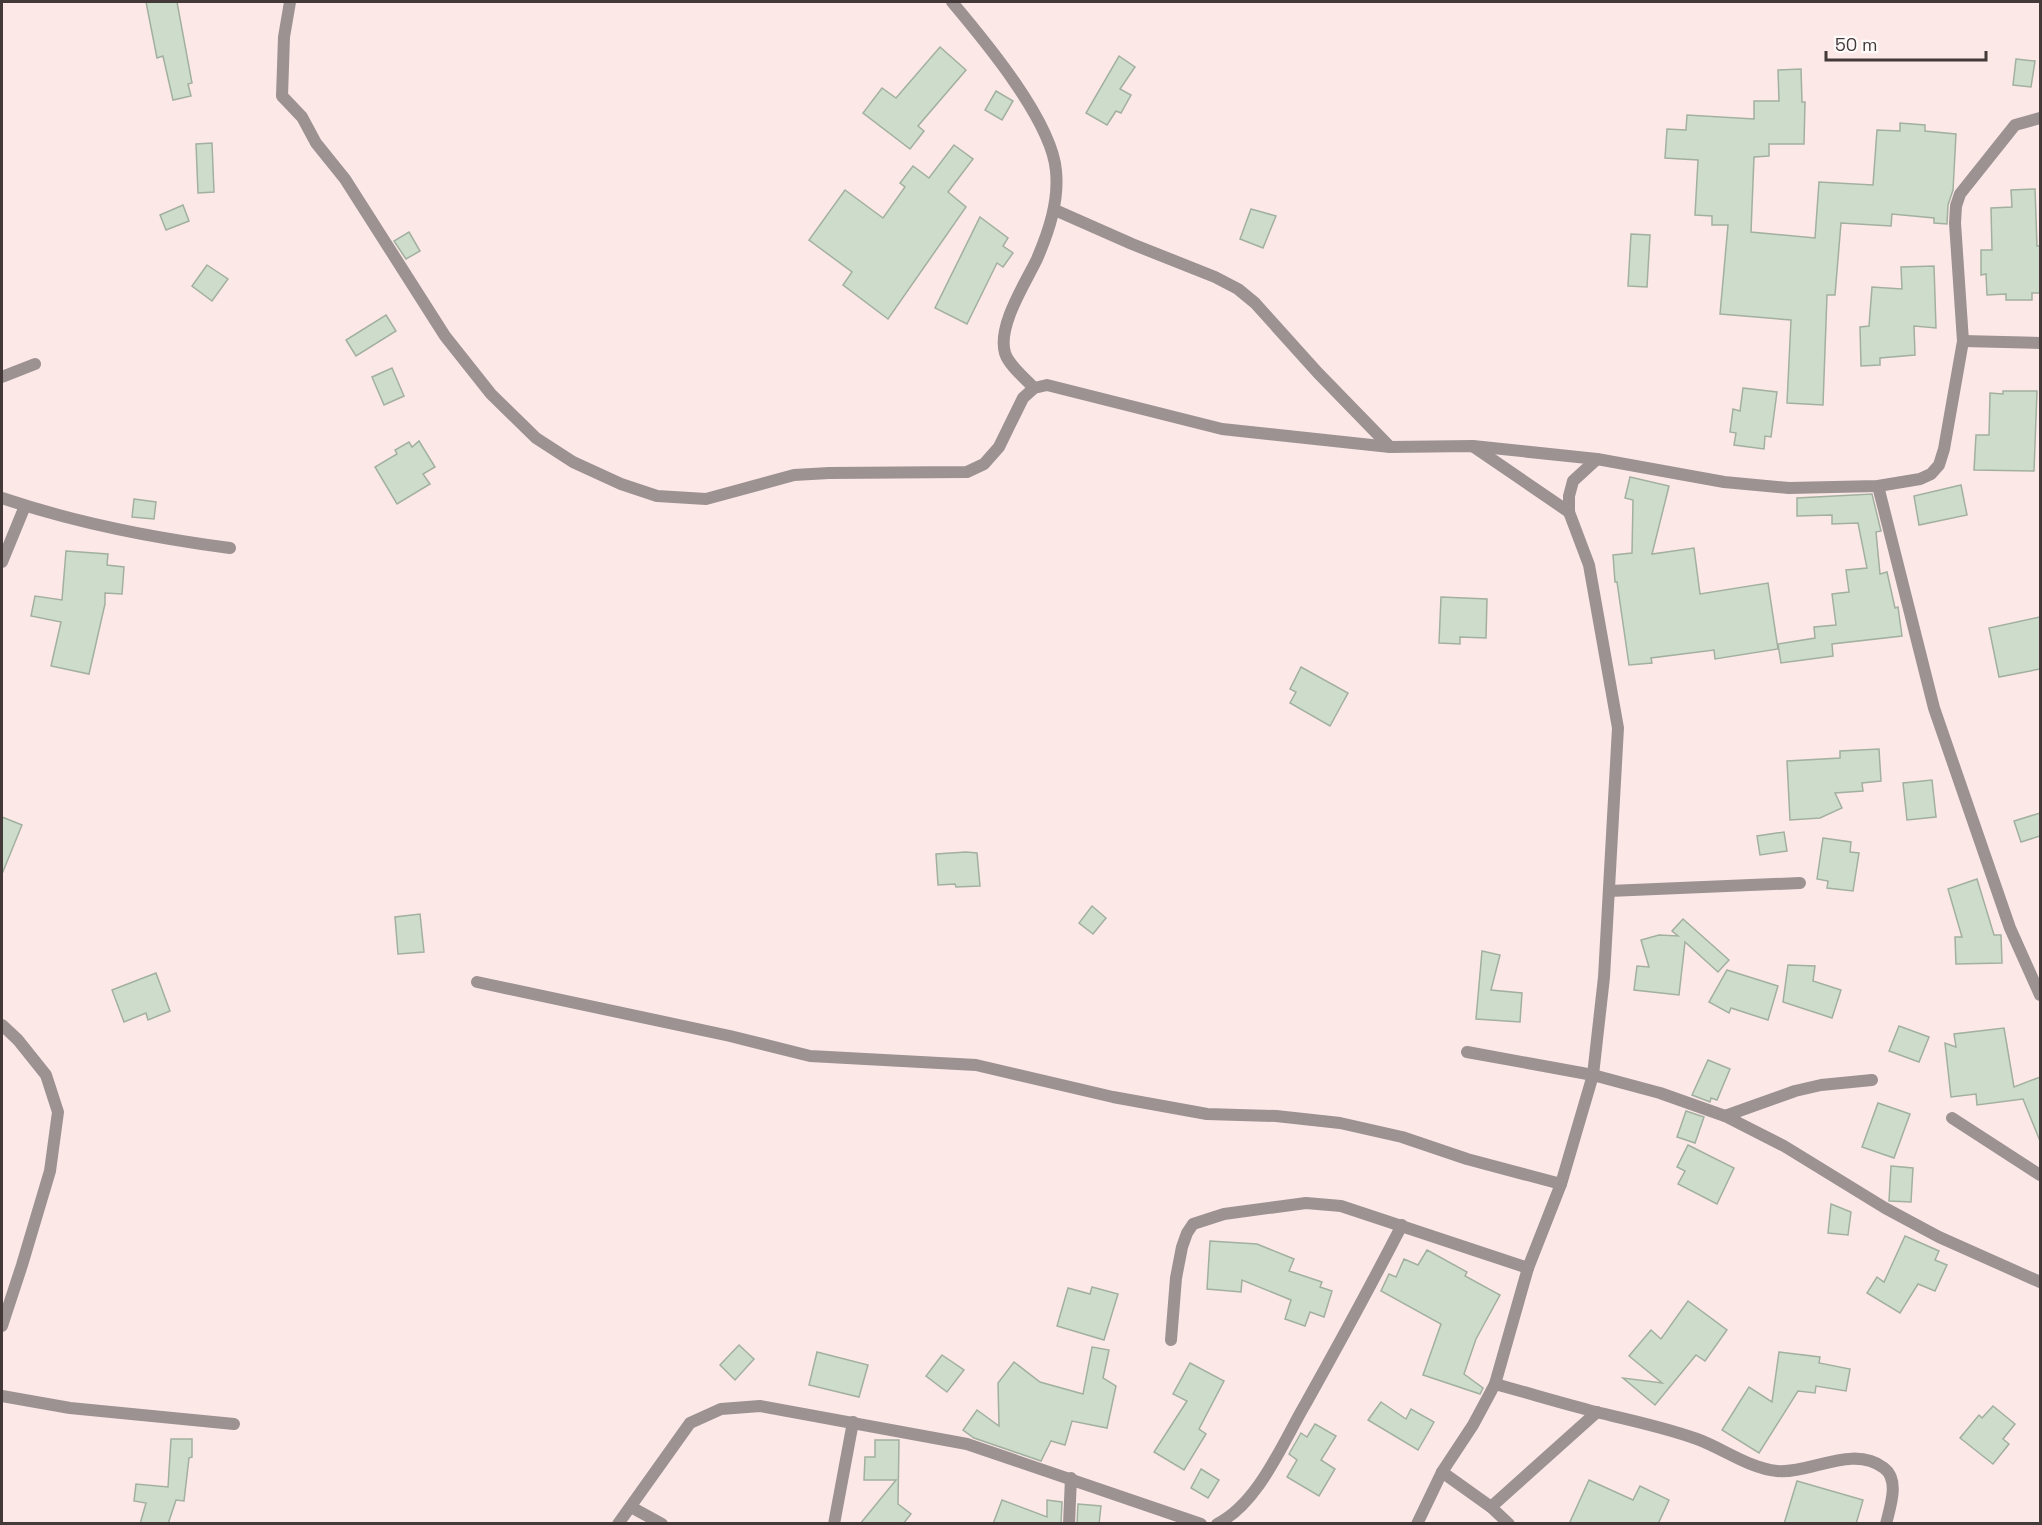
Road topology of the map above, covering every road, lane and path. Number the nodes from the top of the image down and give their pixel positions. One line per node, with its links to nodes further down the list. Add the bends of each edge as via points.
1 (290, 2): 9 (street, via 284,37 282,96 302,117 316,143 345,179 451,344 491,394 536,438 573,462 657,496 706,499 794,475 967,472 984,464 999,447 1023,398)
2 (952, 2): 4 (street, via 1034,112 1056,170)
3 (2040, 118): 5 (street, via 2015,125 2005,135 1956,206)
4 (1055, 210): 9 (street, via 1010,312 1005,334 1005,352); 11 (street, via 1238,289)
5 (1963, 341): 6 (street); 13 (street, via 1939,465 1920,478)
6 (2040, 343)
7 (35, 364): 8 (street)
8 (2, 377)
9 (1034, 388): 11 (street, via 1047,386 1222,429)
10 (1473, 446): 11 (street); 12 (street); 16 (street)
11 (1390, 447)
12 (1598, 459): 13 (street, via 1724,482 1788,488); 16 (street, via 1570,489)
13 (1878, 486): 22 (street, via 1934,708 2010,928)
14 (2, 498): 15 (street)
15 (25, 506): 17 (street, via 171,540); 18 (street)
16 (1569, 512): 20 (street, via 1589,566 1618,728)
17 (230, 548)
18 (2, 562)
19 (1800, 883): 20 (street)
20 (1609, 891): 25 (street)
21 (477, 982): 30 (street, via 810,1056 976,1065 1207,1114 1340,1123 1402,1137)
22 (2040, 995)
23 (2, 1025): 34 (street, via 46,1075 58,1112 50,1170)
24 (1467, 1052): 25 (street)
25 (1593, 1075): 27 (street); 30 (street)
26 (1872, 1080): 27 (street, via 1812,1087)
27 (1725, 1116): 33 (street, via 1939,1237)
28 (1952, 1118): 29 (street)
29 (2040, 1175)
30 (1561, 1184): 32 (street)
31 (1402, 1225): 32 (street); 35 (street, via 1341,1206 1306,1203 1224,1214 1193,1224 1182,1247 1176,1278); 50 (street, via 1277,1455 1251,1495)
32 (1528, 1268): 36 (street)
33 (2040, 1282)
34 (2, 1326)
35 (1171, 1340)
36 (1495, 1384): 38 (street); 41 (street)
37 (2, 1396): 40 (street, via 70,1408)
38 (1597, 1412): 44 (street); 53 (street, via 1698,1439 1760,1468 1779,1472 1833,1460 1873,1461 1886,1469 1892,1481)
39 (853, 1422): 42 (street, via 967,1444); 43 (street, via 760,1406 721,1409 690,1423); 47 (street)
40 (234, 1424)
41 (1442, 1472): 44 (street); 51 (street)
42 (1071, 1478): 48 (street); 49 (street)
43 (631, 1507): 45 (street); 46 (street)
44 (1491, 1507): 52 (street)
45 (618, 1524)
46 (662, 1524)
47 (834, 1524)
48 (1069, 1524)
49 (1201, 1524)
50 (1217, 1524)
51 (1417, 1524)
52 (1509, 1524)
53 (1886, 1524)

